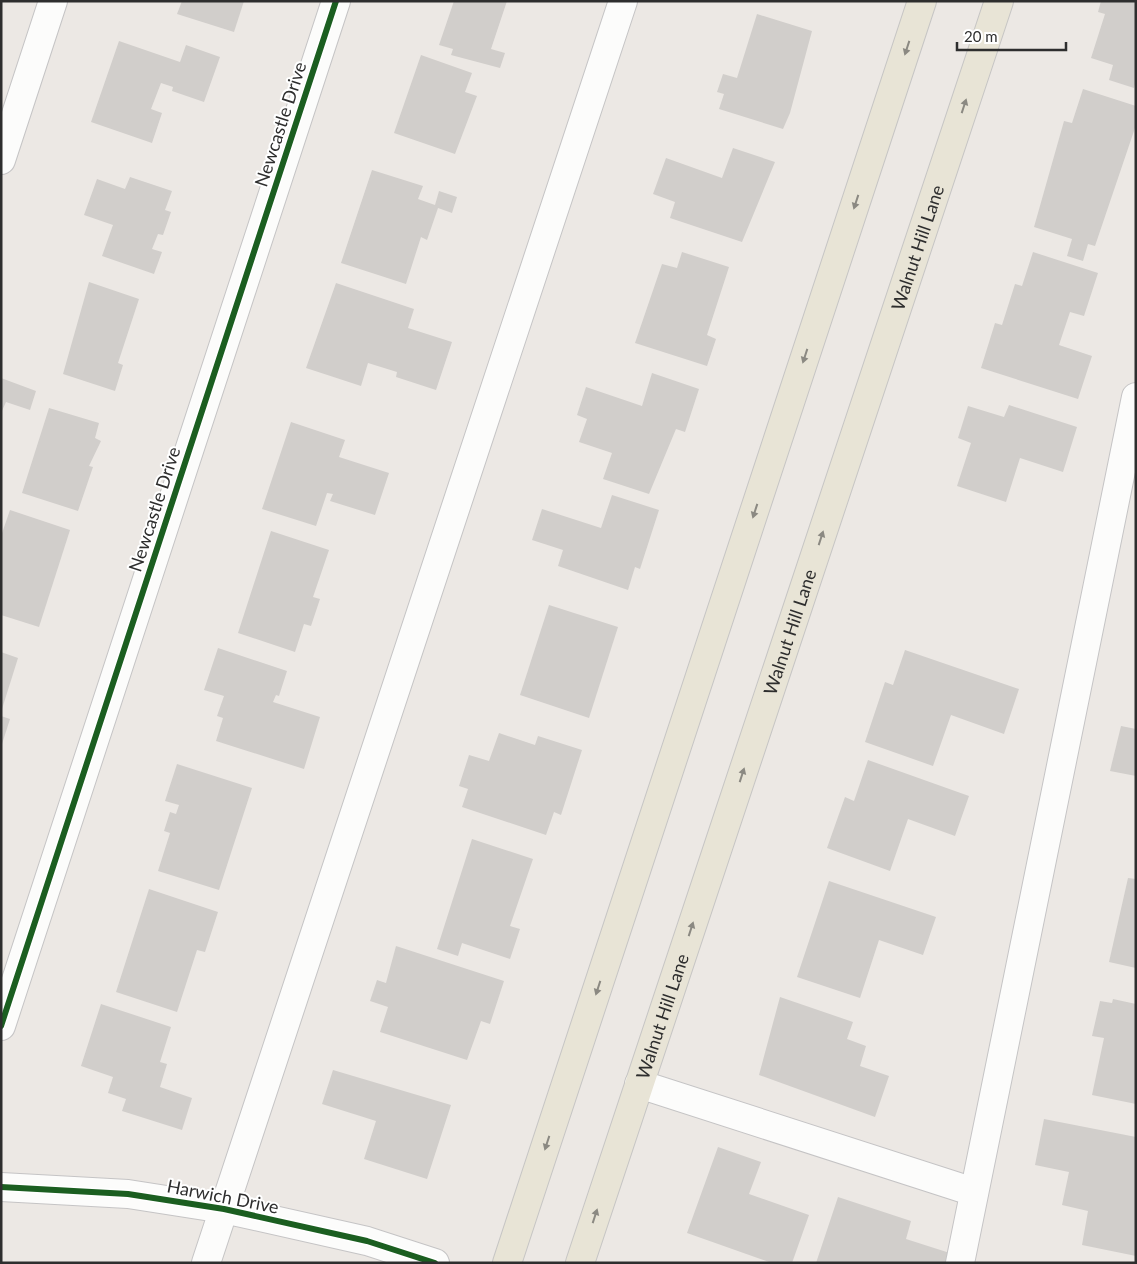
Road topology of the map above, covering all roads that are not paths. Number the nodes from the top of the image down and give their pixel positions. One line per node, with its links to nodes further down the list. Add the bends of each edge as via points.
1 (52, 1): 6 (street)
2 (336, 1): 8 (street, Newcastle Drive)
3 (623, 1): 12 (street)
4 (922, 1): 15 (main road, one-way to 15)
5 (999, 1): 9 (main road, Walnut Hill Lane, one-way to 5)
6 (1, 160)
7 (1136, 397): 11 (street)
8 (1, 1026)
9 (640, 1084): 11 (street); 16 (main road, Walnut Hill Lane, one-way to 9)
10 (1, 1187): 12 (street, Harwich Drive, via 128,1194)
11 (974, 1192): 17 (street)
12 (224, 1209): 13 (street); 14 (street, Harwich Drive, via 367,1241)
13 (206, 1263)
14 (435, 1263)
15 (507, 1263)
16 (580, 1263)
17 (960, 1263)

